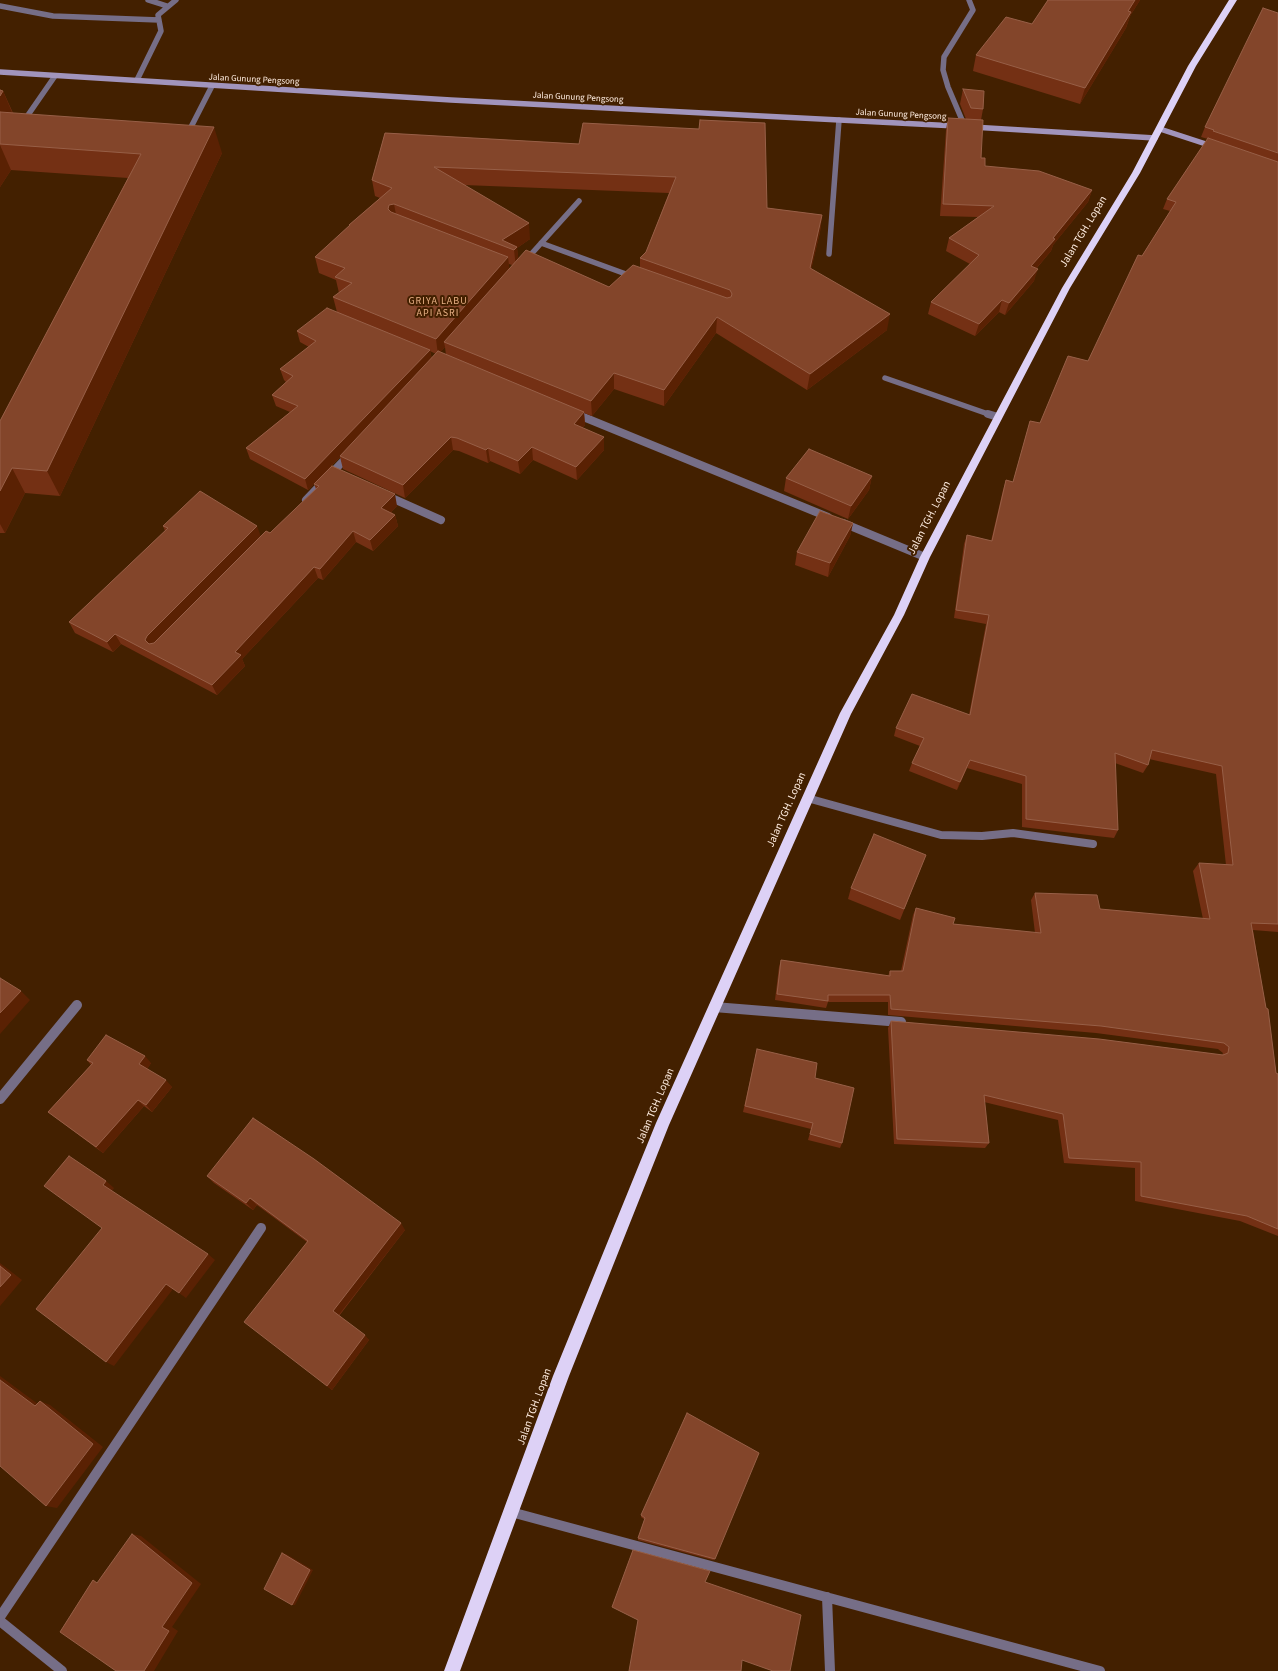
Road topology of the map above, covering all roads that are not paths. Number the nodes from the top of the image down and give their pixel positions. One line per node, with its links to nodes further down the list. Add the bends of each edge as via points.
1 (148, 0): 6 (street)
2 (176, 0): 6 (street)
3 (968, 0): 14 (street, via 973,10 944,57 948,87)
4 (1233, 0): 15 (highway, Jalan TGH. Lopan, via 1192,66)
5 (0, 6): 7 (street, via 53,16)
6 (167, 6): 7 (street, via 158,15)
7 (159, 20): 10 (street, via 161,31)
8 (0, 72): 9 (street, Jalan Gunung Pengsong)
9 (55, 76): 10 (street, Jalan Gunung Pengsong); 13 (street, via 28,115 31,122)
10 (137, 80): 11 (street, Jalan Gunung Pengsong)
11 (212, 86): 12 (street, Jalan Gunung Pengsong); 16 (street, via 190,128)
12 (839, 120): 14 (street, Jalan Gunung Pengsong); 20 (street)
13 (36, 124)
14 (965, 127): 15 (street, Jalan Gunung Pengsong)
15 (1158, 134): 17 (street, Jalan Gunung Pengsong); 25 (highway, Jalan TGH. Lopan, via 1066,288)
16 (178, 137)
17 (1219, 148)
18 (579, 201): 19 (street)
19 (541, 243): 21 (street); 22 (street)
20 (829, 254)
21 (520, 266)
22 (638, 278)
23 (885, 378): 25 (street)
24 (572, 413): 32 (street)
25 (998, 417): 32 (highway, Jalan TGH. Lopan)
26 (355, 449): 27 (street)
27 (334, 471): 28 (street); 30 (street)
28 (341, 475)
29 (384, 494): 31 (street)
30 (300, 505)
31 (441, 520)
32 (925, 557): 33 (highway, Jalan TGH. Lopan, via 899,615 846,712)
33 (806, 798): 34 (street, via 941,835 982,836 1013,833); 36 (highway, Jalan TGH. Lopan)
34 (1093, 844)
35 (77, 1005): 38 (street)
36 (714, 1007): 37 (street); 40 (highway, Jalan TGH. Lopan, via 648,1159 561,1376)
37 (913, 1024)
38 (0, 1099)
39 (261, 1228): 42 (street)
40 (511, 1512): 41 (street); 45 (highway, Jalan TGH. Lopan)
41 (827, 1597): 46 (street); 47 (street)
42 (0, 1617)
43 (0, 1621): 44 (street)
44 (62, 1671)
45 (452, 1671)
46 (830, 1671)
47 (1100, 1671)

